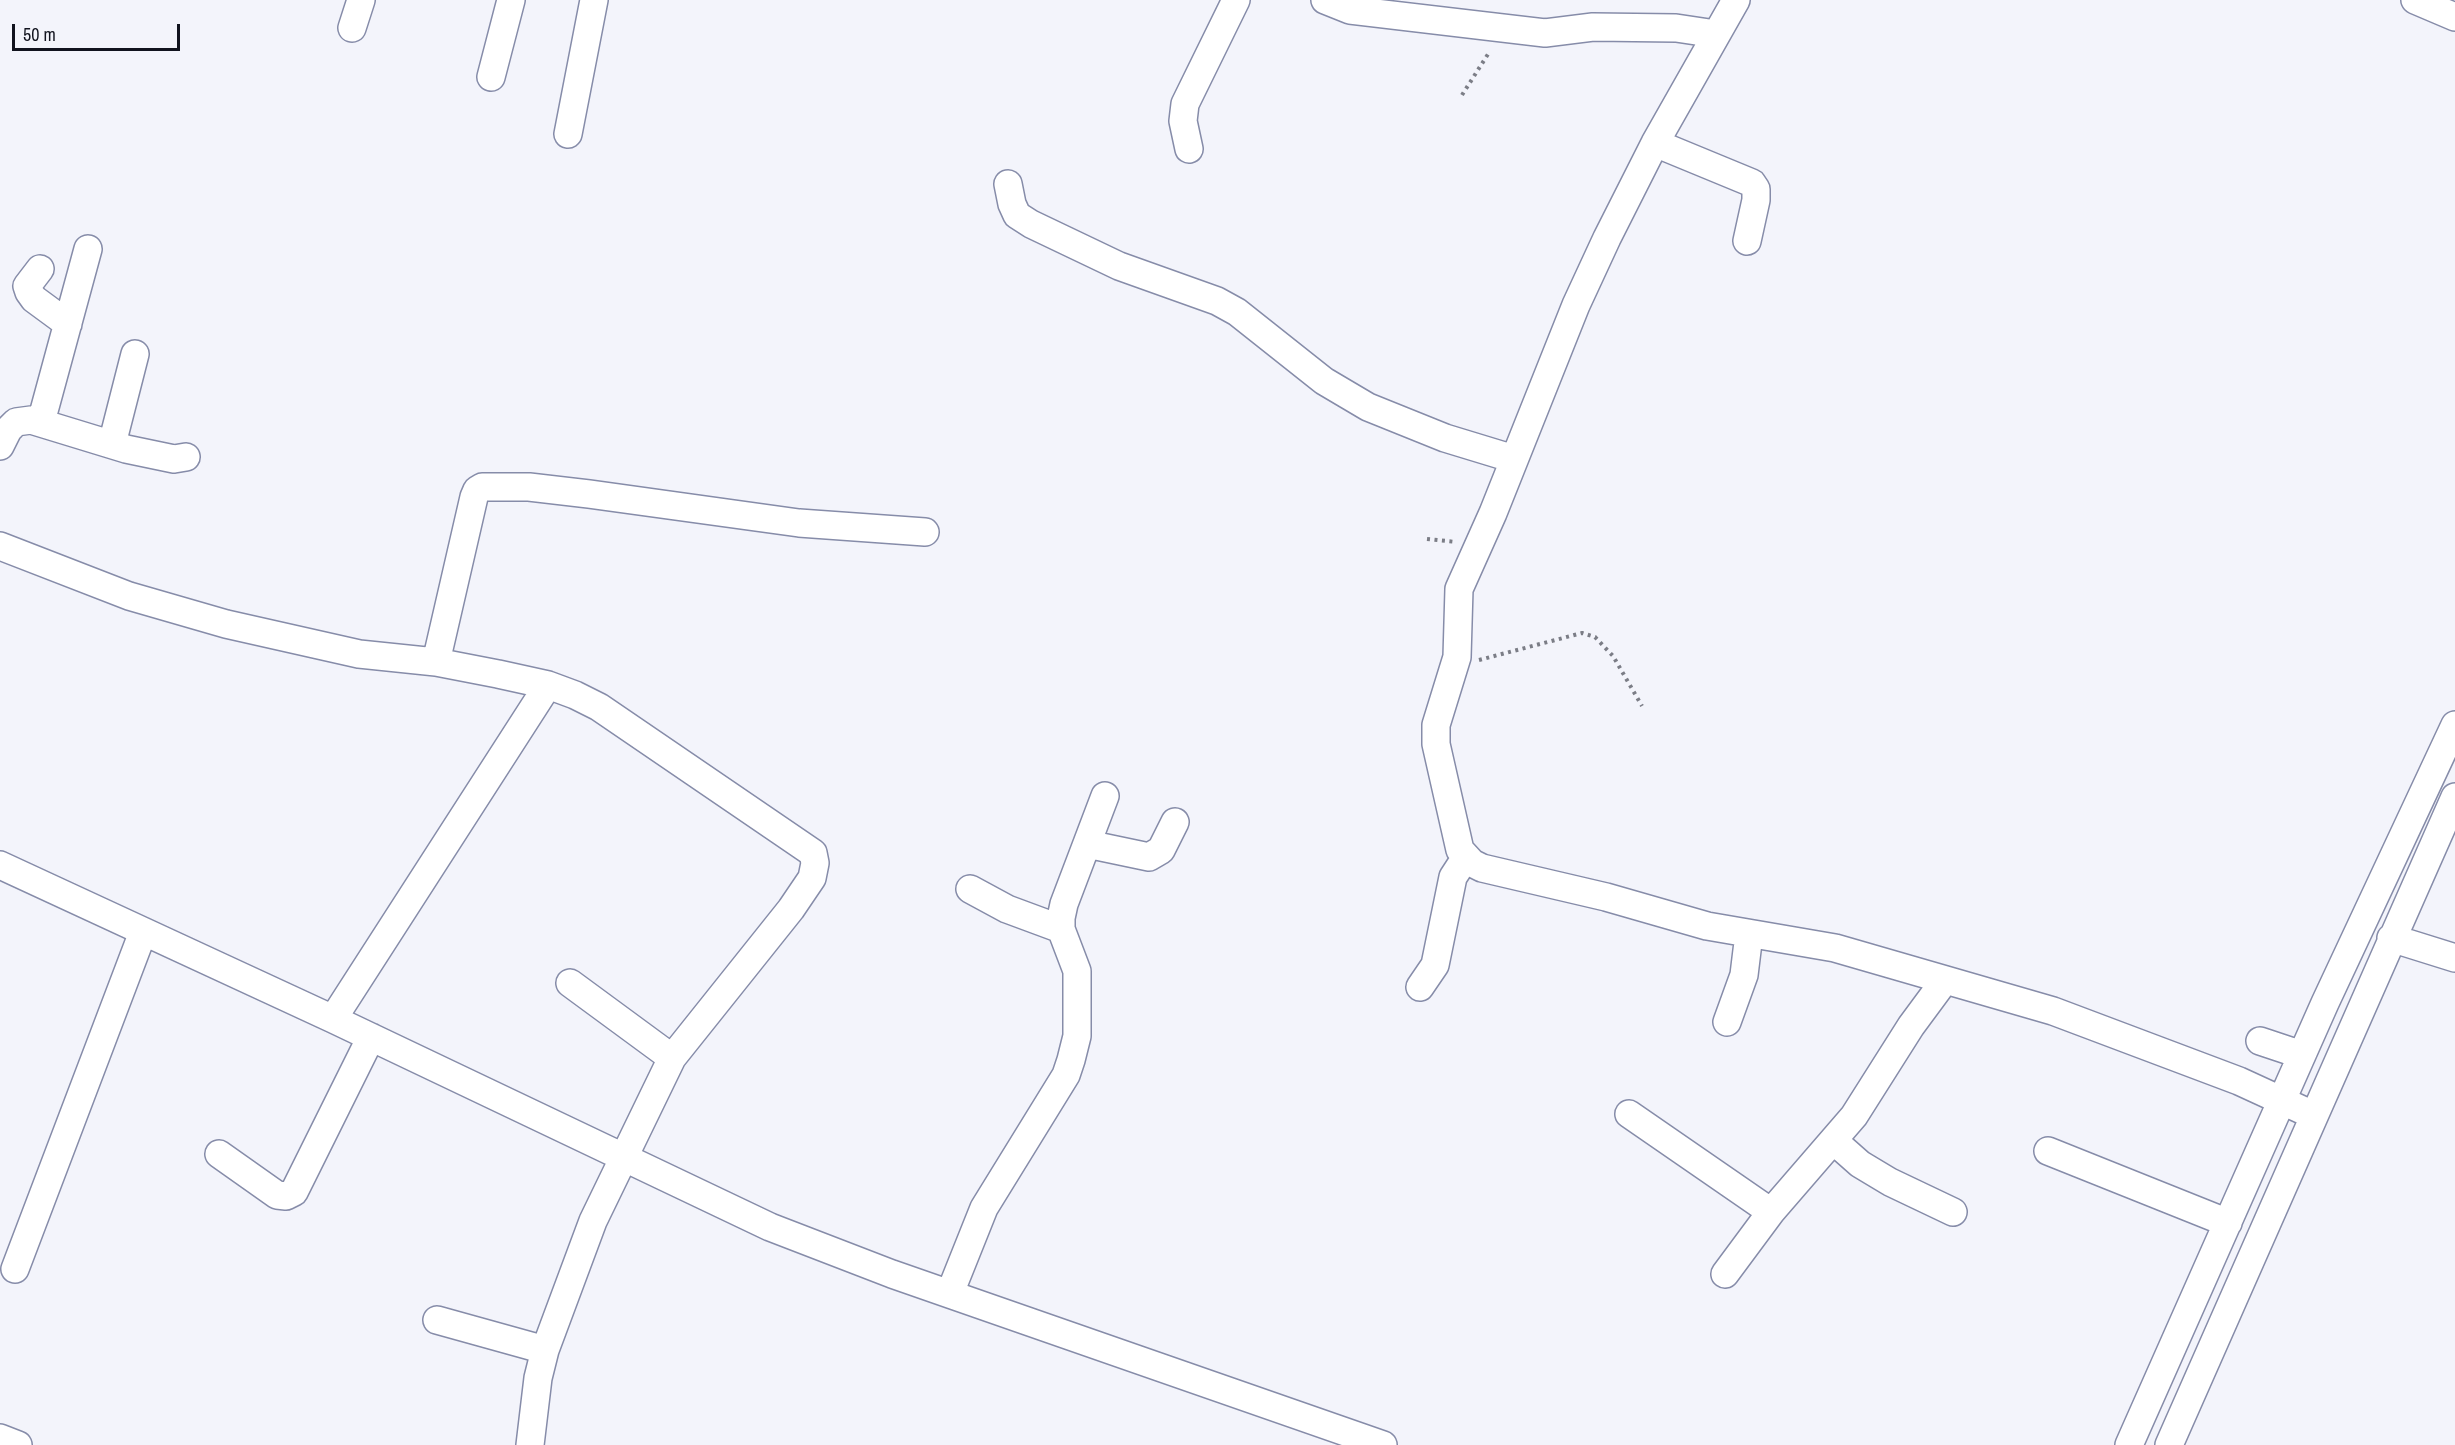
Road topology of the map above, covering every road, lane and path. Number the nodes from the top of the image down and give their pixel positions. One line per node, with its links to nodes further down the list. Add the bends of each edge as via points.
1 (360, 0): 9 (street)
2 (511, 0): 12 (street)
3 (594, 0): 14 (street)
4 (1236, 0): 16 (street, via 1185,104 1183,121)
5 (1325, 0): 10 (street, via 1350,10)
6 (1736, 0): 11 (street)
7 (2415, 0): 8 (street)
8 (2455, 17)
9 (352, 28)
10 (1499, 28): 11 (street, via 1545,33 1593,27 1676,28); 13 (path, via 1491,51)
11 (1716, 34): 15 (street)
12 (491, 77)
13 (1462, 95)
14 (568, 134)
15 (1654, 143): 18 (street, via 1752,183 1756,200); 27 (street, via 1576,305)
16 (1189, 149)
17 (1008, 184): 27 (street, via 1017,214 1031,224 1119,266 1237,312 1324,381 1368,407 1445,438)
18 (1748, 241)
19 (88, 249): 21 (street)
20 (40, 269): 21 (street, via 27,286 29,292)
21 (68, 324): 23 (street)
22 (135, 354): 24 (street)
23 (41, 422): 24 (street); 25 (street, via 16,422)
24 (112, 444): 26 (street, via 174,459)
25 (0, 446)
26 (186, 457)
27 (1514, 459): 31 (street, via 1459,589)
28 (925, 532): 30 (street, via 799,524 589,494 482,486 474,496)
29 (0, 546): 30 (street, via 129,596 226,624 359,654)
30 (436, 662): 32 (street)
31 (1455, 664): 33 (path, via 1582,633 1595,637 1613,656); 39 (street, via 1436,725 1436,744 1454,832)
32 (548, 685): 50 (street); 55 (street, via 599,707 813,853 812,878 791,909)
33 (1642, 706)
34 (2455, 725): 54 (street)
35 (1105, 796): 38 (street)
36 (2455, 797): 45 (street)
37 (1174, 822): 38 (street, via 1161,850 1149,857)
38 (1087, 844): 42 (street, via 1064,904)
39 (1466, 857): 44 (street, via 1482,868); 49 (street, via 1453,877 1435,965)
40 (0, 865): 43 (street)
41 (970, 889): 42 (street, via 1007,909)
42 (1061, 929): 67 (street, via 1077,971 1077,1036 1071,1060 1066,1075 984,1209)
43 (143, 932): 50 (street); 65 (street)
44 (1749, 934): 47 (street, via 1835,948); 51 (street, via 1744,975)
45 (2391, 938): 46 (street); 56 (street)
46 (2455, 958)
47 (1945, 980): 56 (street, via 2093,1025); 58 (street)
48 (570, 983): 55 (street)
49 (1420, 987)
50 (333, 1019): 52 (street)
51 (1726, 1022)
52 (371, 1037): 60 (street, via 291,1195 277,1195); 61 (street)
53 (2260, 1041): 54 (street)
54 (2302, 1055): 56 (street)
55 (672, 1058): 61 (street)
56 (2298, 1108): 64 (street); 75 (street)
57 (1629, 1114): 62 (street)
58 (1834, 1141): 62 (street); 63 (street, via 1860,1164 1890,1182)
59 (2048, 1151): 64 (street)
60 (219, 1154)
61 (625, 1157): 67 (street, via 770,1227); 69 (street, via 593,1221)
62 (1771, 1212): 66 (street)
63 (1953, 1212)
64 (2228, 1224): 74 (street)
65 (15, 1269)
66 (1725, 1274)
67 (950, 1293): 73 (street)
68 (436, 1320): 69 (street)
69 (545, 1350): 72 (street)
70 (0, 1438): 71 (street)
71 (17, 1445)
72 (530, 1445)
73 (1383, 1445)
74 (2128, 1445)
75 (2169, 1445)

